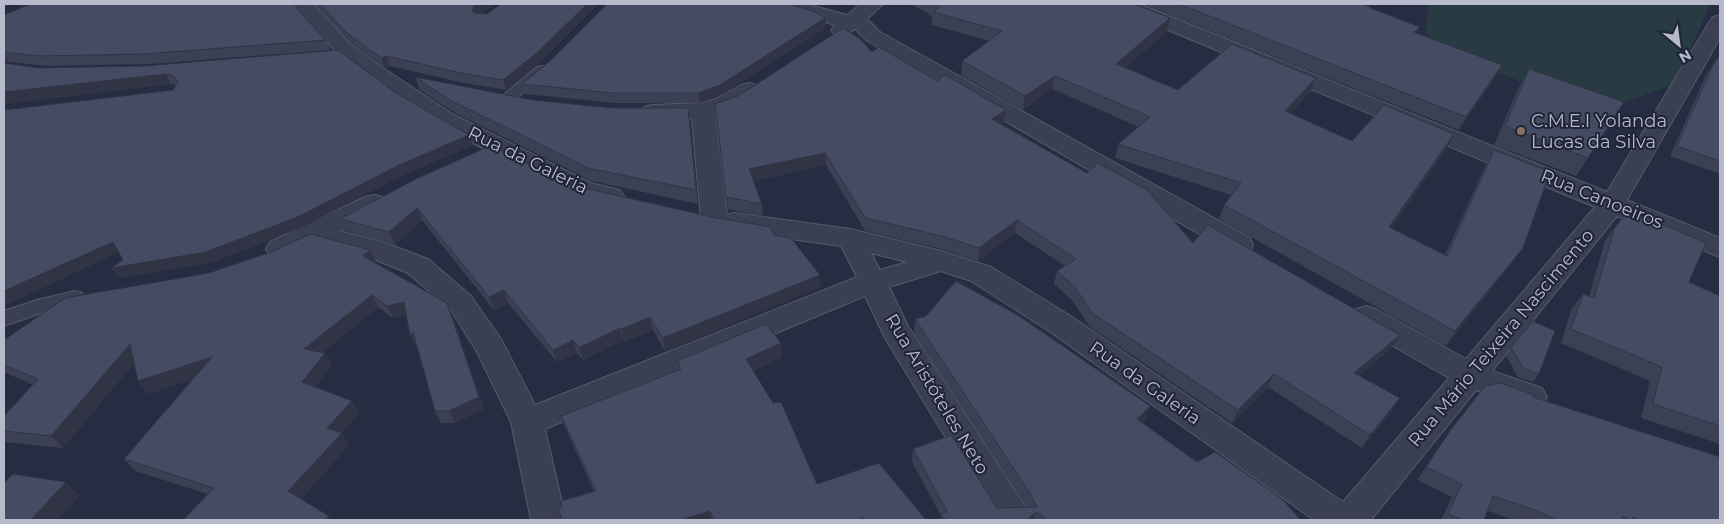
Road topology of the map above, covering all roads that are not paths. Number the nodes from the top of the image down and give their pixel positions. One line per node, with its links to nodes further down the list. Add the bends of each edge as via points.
1 (303, 4): 8 (street, Rua da Galeria, via 343,48 342,54)
2 (785, 4): 4 (street)
3 (1122, 4): 17 (street, Rua Canoeiros)
4 (860, 15): 6 (street); 23 (street, via 873,36)
5 (1719, 25): 17 (street, Rua Mário Teixeira Nascimento)
6 (827, 39)
7 (552, 60): 14 (lane)
8 (372, 71): 10 (street); 14 (street, Rua da Galeria, via 446,120)
9 (763, 81): 13 (street, via 730,102)
10 (427, 84)
11 (538, 104): 14 (street)
12 (635, 112): 13 (street)
13 (704, 112): 19 (street)
14 (488, 124): 16 (street, Rua da Galeria, via 584,190)
15 (394, 193): 20 (street)
16 (630, 200)
17 (1613, 203): 22 (street, Rua Canoeiros); 31 (street, Rua Mário Teixeira Nascimento)
18 (686, 212): 19 (street, Rua da Galeria)
19 (714, 218): 21 (street, Rua da Galeria)
20 (315, 234): 24 (street); 33 (street, via 376,250 418,266 461,303 490,347)
21 (850, 238): 25 (street, Rua da Galeria); 26 (street, Rua Aristóteles Neto)
22 (1720, 248)
23 (1261, 257)
24 (259, 258)
25 (941, 261): 26 (street); 36 (street, Rua da Galeria, via 981,274 1059,323)
26 (873, 282): 33 (street); 35 (street, Rua Aristóteles Neto, via 895,330)
27 (103, 293): 28 (street)
28 (76, 298): 30 (lane)
29 (1348, 306): 31 (street)
30 (4, 319)
31 (1469, 376): 32 (street); 37 (street, Rua Mário Teixeira Nascimento)
32 (1554, 404)
33 (526, 422): 34 (street)
34 (548, 520)
35 (1015, 520)
36 (1340, 520)
37 (1350, 520)

